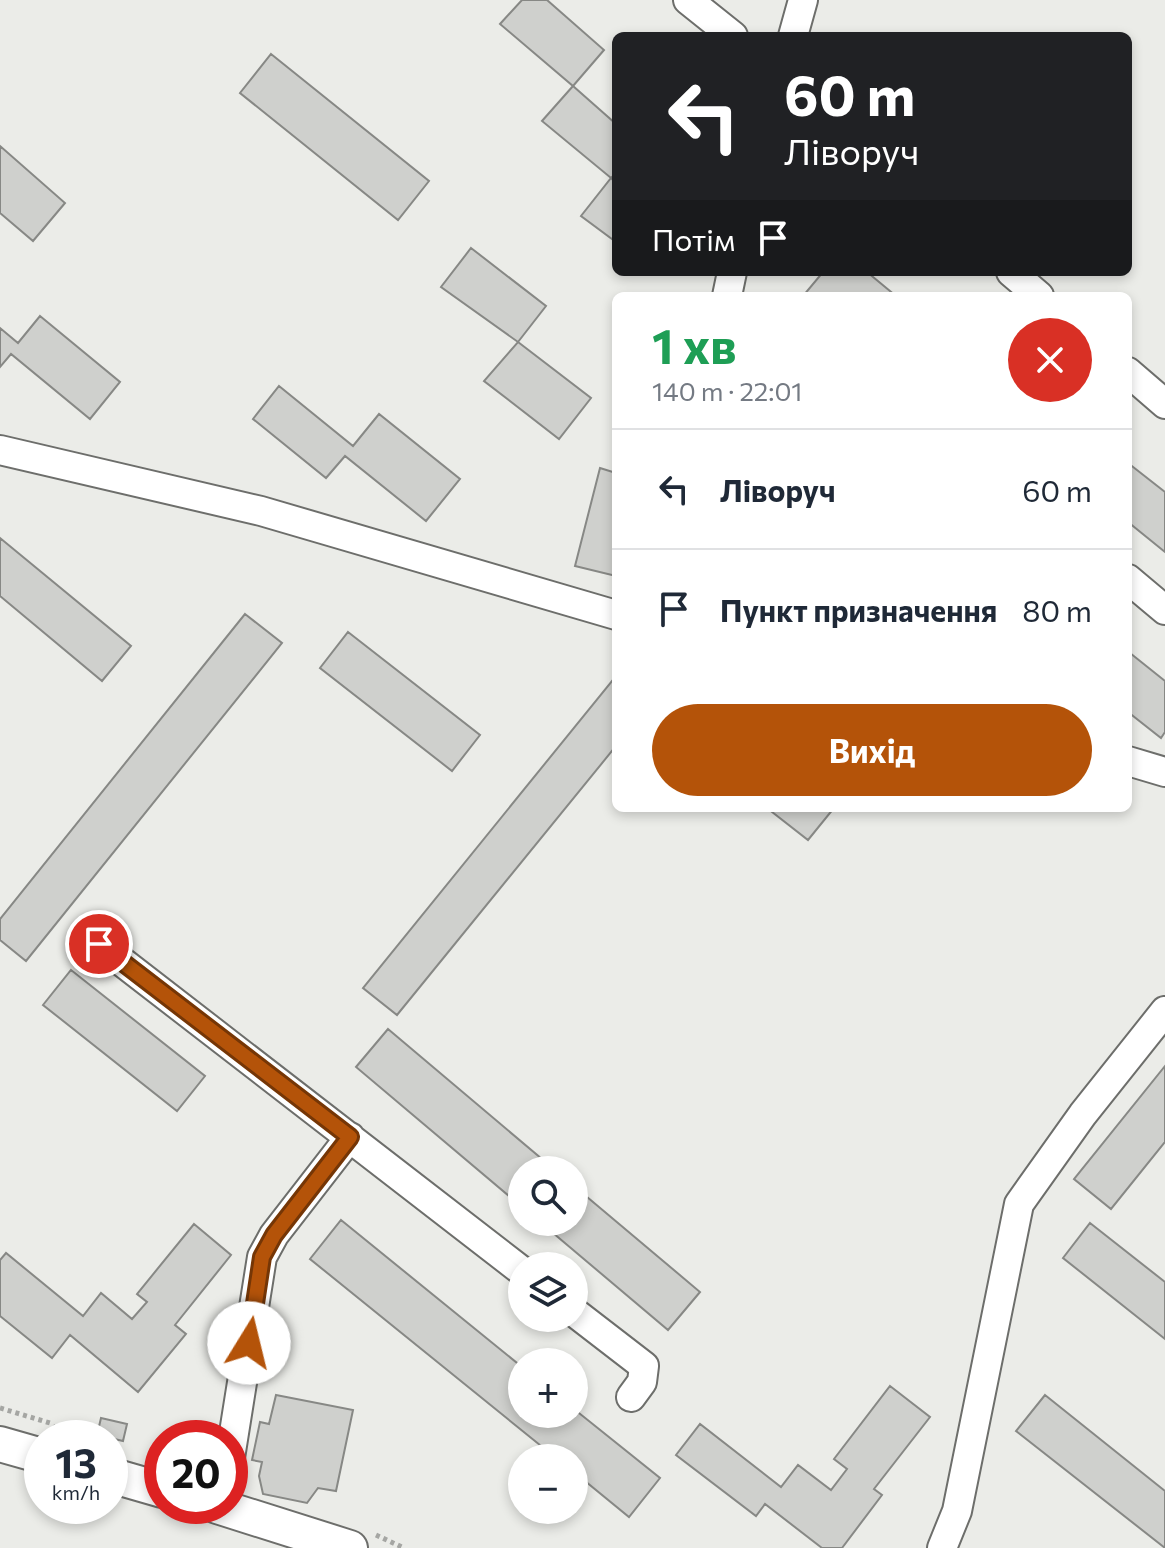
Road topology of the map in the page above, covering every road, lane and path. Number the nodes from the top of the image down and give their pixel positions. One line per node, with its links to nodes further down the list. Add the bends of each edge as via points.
1 (688, 0): 3 (street)
2 (803, 0): 4 (street)
3 (728, 32)
4 (794, 32)
5 (1016, 276): 6 (street)
6 (1034, 292)
7 (1132, 375): 8 (street)
8 (1165, 404)
9 (0, 450): 12 (street, via 261,511)
10 (1132, 582): 11 (street)
11 (1165, 610)
12 (612, 614)
13 (1132, 762): 14 (street)
14 (1165, 772)
15 (99, 944): 17 (street)
16 (1165, 1011): 26 (street, via 1019,1204 957,1511)
17 (350, 1137): 18 (street); 21 (street, via 262,1257)
18 (508, 1260)
19 (588, 1323): 20 (street, via 644,1366 642,1382)
20 (631, 1397)
21 (236, 1420)
22 (0, 1444): 23 (main road)
23 (24, 1451)
24 (248, 1515): 25 (main road)
25 (350, 1548)
26 (942, 1548)

